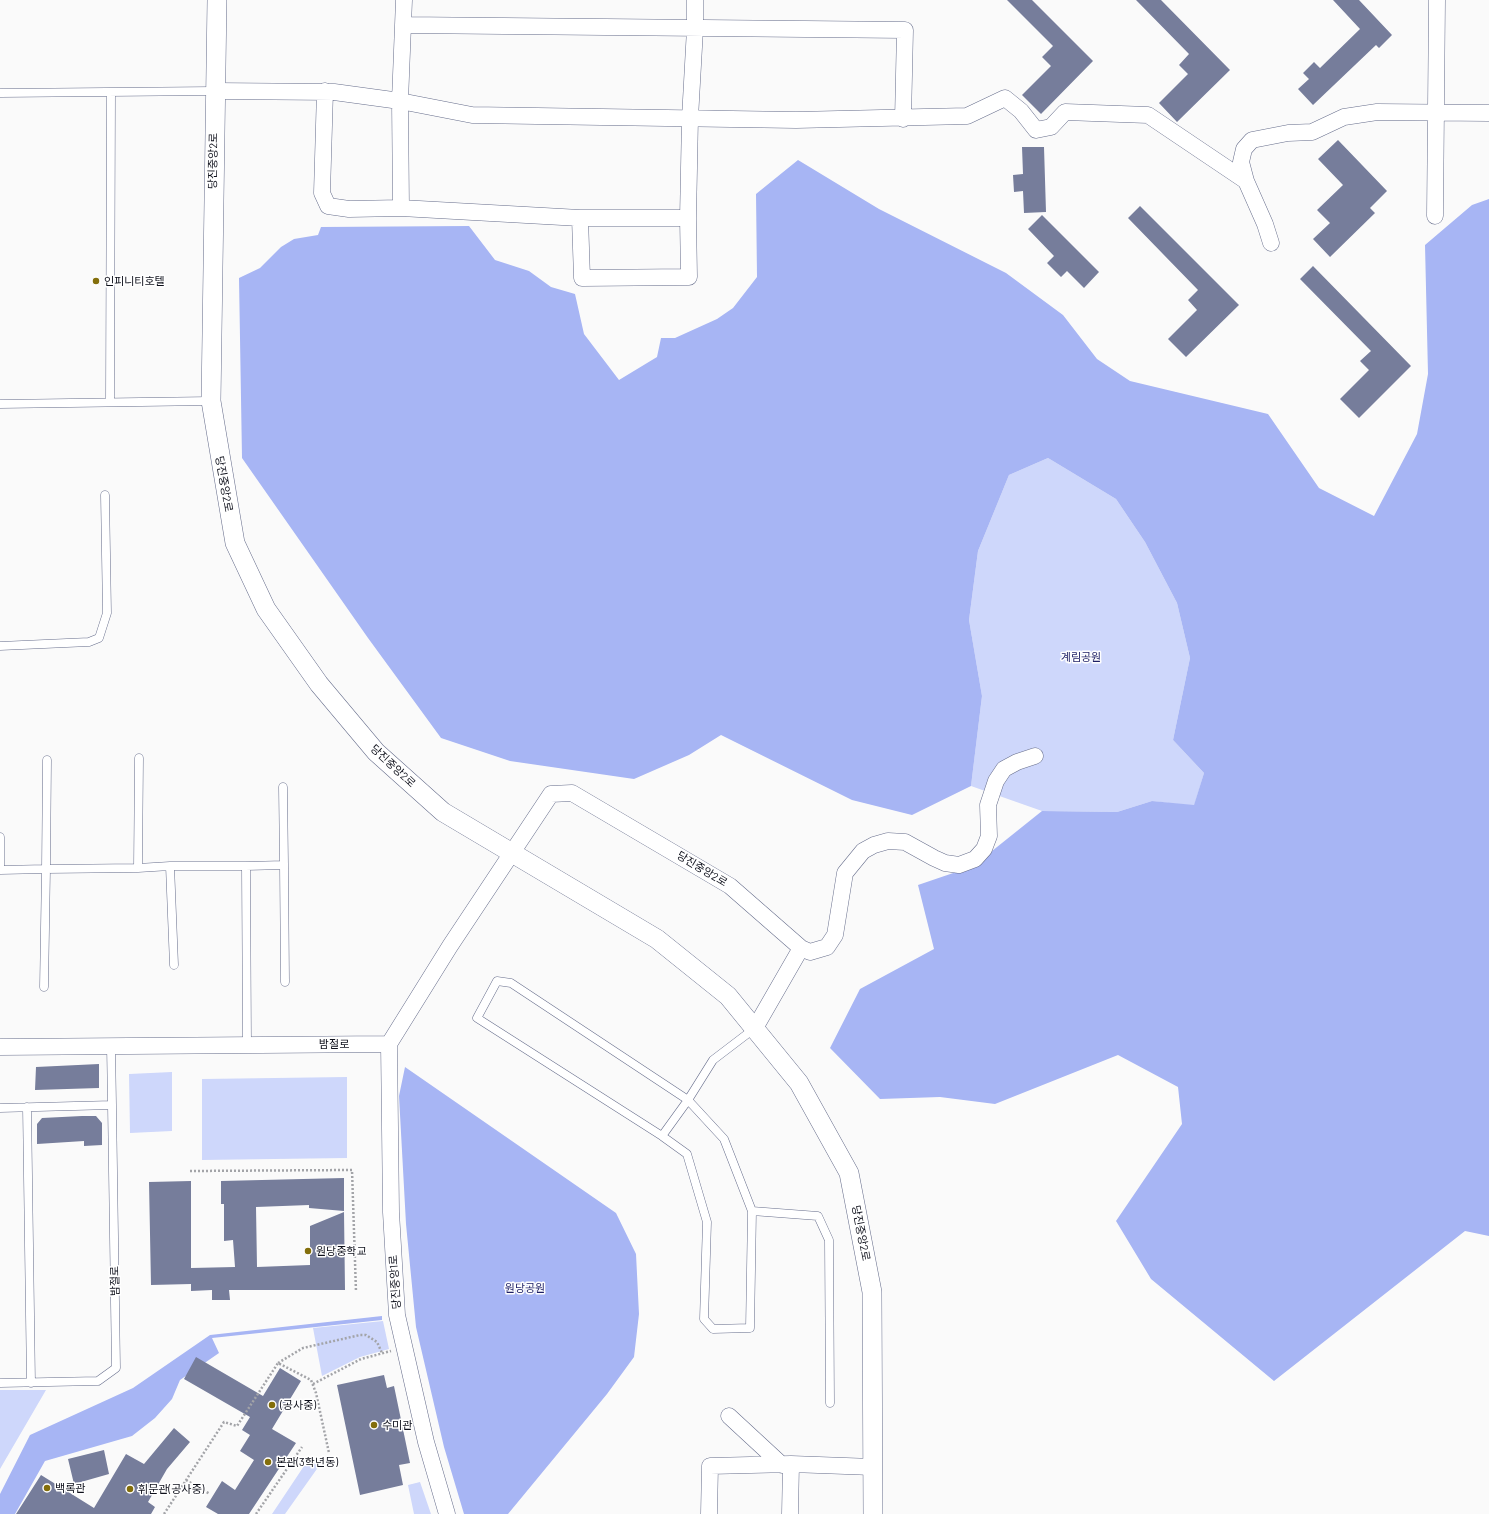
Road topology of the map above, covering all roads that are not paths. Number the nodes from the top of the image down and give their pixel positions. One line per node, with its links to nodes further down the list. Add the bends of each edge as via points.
1 (217, 0): 7 (street, 당진중앙2로)
2 (404, 0): 5 (street)
3 (695, 0): 6 (street)
4 (1437, 0): 12 (street)
5 (404, 26): 6 (street); 11 (street)
6 (695, 29): 14 (street); 15 (street, via 906,30)
7 (214, 91): 8 (street); 9 (lane); 22 (street, 당진중앙2로)
8 (324, 91): 11 (street); 17 (street, via 322,193 328,206 349,209)
9 (110, 92): 10 (lane); 23 (lane)
10 (0, 93)
11 (400, 101): 14 (street, via 472,115); 17 (street)
12 (1436, 113): 13 (street); 16 (street, via 1377,112 1344,117 1312,132 1288,133 1252,140 1244,150 1241,162); 18 (street)
13 (1489, 113)
14 (690, 118): 15 (street); 20 (street)
15 (903, 119): 16 (street, via 967,116 1005,98 1021,111 1036,130 1051,127 1065,112 1148,115)
16 (1246, 181): 21 (street)
17 (400, 208): 19 (street)
18 (1436, 216)
19 (580, 218): 20 (street); 20 (street, via 582,278 689,277)
20 (688, 218)
21 (1271, 243)
22 (211, 401): 23 (lane); 32 (street, 당진중앙2로, via 235,543 266,608 320,684 376,752 443,812)
23 (110, 402): 24 (lane)
24 (0, 404)
25 (105, 495): 26 (lane, via 107,613 99,638 89,642)
26 (0, 646)
27 (1035, 756): 39 (street, via 1004,769 996,781 988,805 989,836 984,849 975,859 959,865 945,863 906,842 888,841 874,844 863,850 845,873 835,934 827,947 810,952)
28 (139, 758): 36 (lane)
29 (47, 760): 37 (lane)
30 (283, 787): 33 (lane)
31 (0, 837): 38 (lane)
32 (513, 854): 39 (street, 당진중앙2로, via 551,794 572,793 730,886); 43 (street, 당진중앙2로, via 657,939 728,996); 44 (street, via 450,946)
33 (284, 865): 35 (lane); 41 (lane)
34 (170, 866): 35 (lane); 36 (lane); 40 (lane)
35 (246, 866): 45 (lane)
36 (138, 868): 37 (lane)
37 (46, 869): 38 (lane); 42 (lane)
38 (0, 870)
39 (801, 948): 43 (street)
40 (174, 965)
41 (285, 982)
42 (44, 987)
43 (755, 1028): 48 (lane, via 713,1060); 59 (street, 당진중앙2로, via 799,1083 849,1173 872,1292)
44 (389, 1044): 45 (street, 밤절로); 60 (street, 당진중앙1로, via 391,1212 397,1315 426,1442)
45 (247, 1045): 46 (street, 밤절로)
46 (112, 1046): 47 (street, 밤절로); 49 (lane, 밤절로)
47 (0, 1047)
48 (688, 1100): 52 (lane); 52 (lane, via 511,983 497,981 476,1018); 53 (lane, via 724,1140)
49 (112, 1105): 50 (lane); 55 (lane, 밤절로, via 116,1368 98,1381)
50 (27, 1107): 51 (lane); 55 (lane)
51 (0, 1108)
52 (662, 1136): 53 (lane, via 687,1154 707,1222 704,1319 713,1330 750,1328)
53 (752, 1211): 56 (lane, via 818,1216 829,1240)
54 (0, 1383): 55 (lane, 밤절로)
55 (31, 1383)
56 (830, 1403)
57 (729, 1416): 58 (street)
58 (787, 1465): 59 (street); 61 (street, via 710,1466); 62 (street)
59 (873, 1467): 63 (street, 당진중앙2로)
60 (447, 1514)
61 (709, 1514)
62 (790, 1514)
63 (873, 1514)

